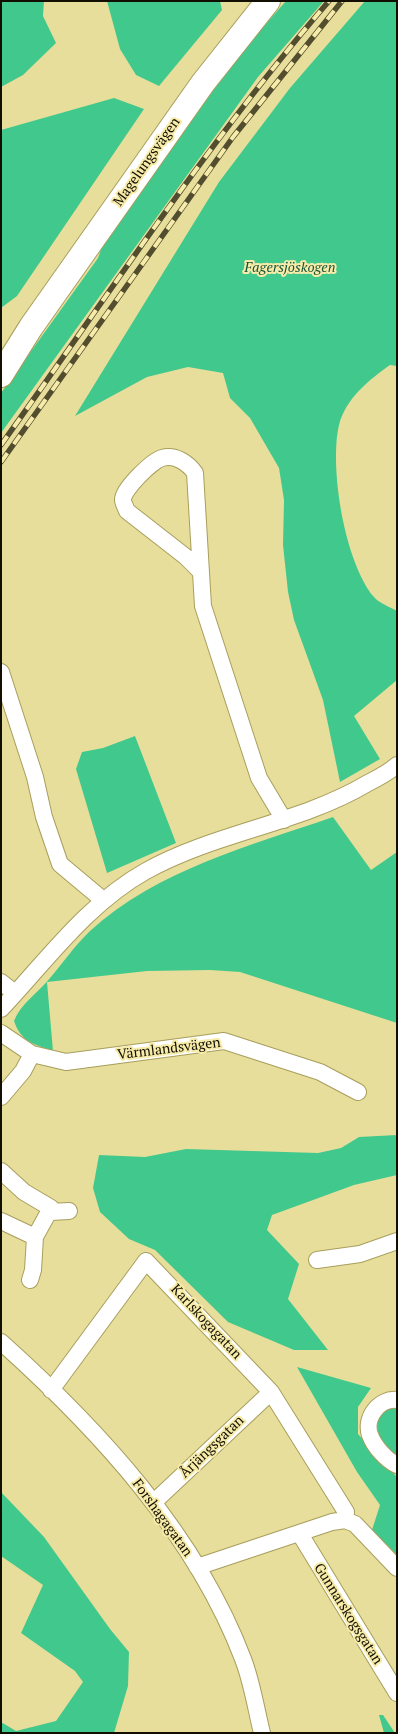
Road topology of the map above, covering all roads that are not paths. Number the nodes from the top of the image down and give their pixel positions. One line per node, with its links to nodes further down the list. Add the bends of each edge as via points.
1 (268, 1): 2 (main road, Magelungsvägen, via 203,83)
2 (31, 327): 3 (main road, Magelungsvägen); 4 (main road, Magelungsvägen)
3 (1, 361)
4 (1, 375)
5 (201, 572): 5 (street, via 127,511 123,500 125,490 161,458 184,462 195,473); 8 (street, via 203,606 259,778)
6 (1, 672): 9 (street, via 60,864)
7 (397, 765): 8 (street, via 344,796)
8 (284, 820): 9 (street, via 184,854 147,871)
9 (103, 900): 11 (street)
10 (1, 982): 11 (street)
11 (15, 994): 12 (street)
12 (1, 1009)
13 (1, 1033): 14 (street, Värmlandsvägen)
14 (32, 1054): 15 (street, Värmlandsvägen, via 66,1062 220,1040 320,1072); 16 (street, via 23,1071)
15 (358, 1092)
16 (1, 1097)
17 (1, 1171): 19 (street, via 24,1192 47,1204)
18 (69, 1211): 19 (street)
19 (51, 1212): 21 (street)
20 (1, 1221): 21 (street)
21 (35, 1237): 24 (street)
22 (397, 1240): 23 (street, via 360,1254)
23 (317, 1260)
24 (30, 1280)
25 (1, 1342): 26 (street, Forshagagatan)
26 (51, 1390): 27 (street, Karlskogagatan, via 146,1262); 30 (street, Forshagagatan, via 121,1462)
27 (271, 1392): 30 (street, Årjängsgatan); 31 (street, Karlskogagatan, via 346,1512)
28 (397, 1400): 29 (street, via 389,1399 378,1405 371,1415 369,1434 380,1451)
29 (397, 1465)
30 (154, 1502): 33 (street, Forshagagatan)
31 (345, 1520): 32 (street); 34 (street, via 355,1524)
32 (300, 1534): 33 (street); 35 (street, Gunnarskogsgatan)
33 (196, 1568): 36 (street, Forshagagatan, via 243,1660)
34 (397, 1568)
35 (397, 1693)
36 (262, 1733)

